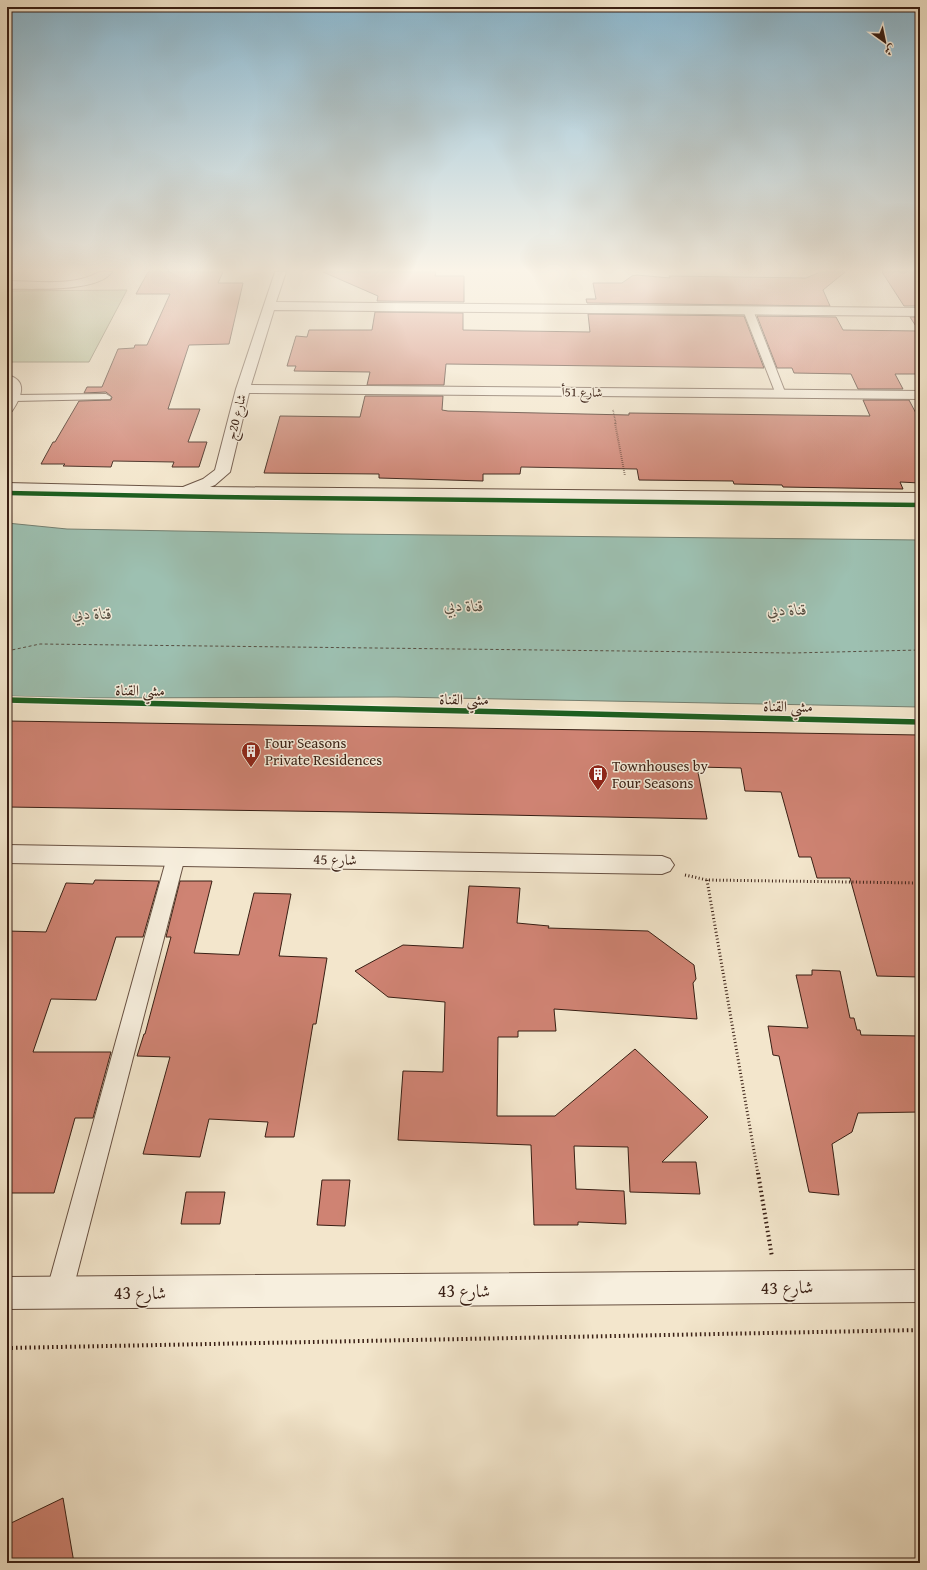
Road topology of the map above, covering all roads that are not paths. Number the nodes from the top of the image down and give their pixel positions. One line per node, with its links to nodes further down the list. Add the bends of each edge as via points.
1 (257, 345): 4 (street, شارع 20ج)
2 (762, 345): 5 (lane)
3 (9, 380): 8 (street, via 15,391)
4 (243, 389): 5 (street, شارع 51أ); 9 (street, شارع 20ج)
5 (780, 392): 6 (street, شارع 51أ)
6 (920, 395)
7 (106, 397): 8 (lane)
8 (10, 403)
9 (222, 472): 11 (street, via 209,482); 12 (street, via 237,487)
10 (7, 488): 11 (street)
11 (178, 492): 12 (street)
12 (256, 493): 13 (street)
13 (920, 498)
14 (7, 854): 15 (street, شارع 45)
15 (176, 857): 16 (street, شارع 45); 19 (lane)
16 (662, 865)
17 (920, 1286): 19 (street, شارع 43)
18 (7, 1293): 19 (street, شارع 43)
19 (59, 1293)

